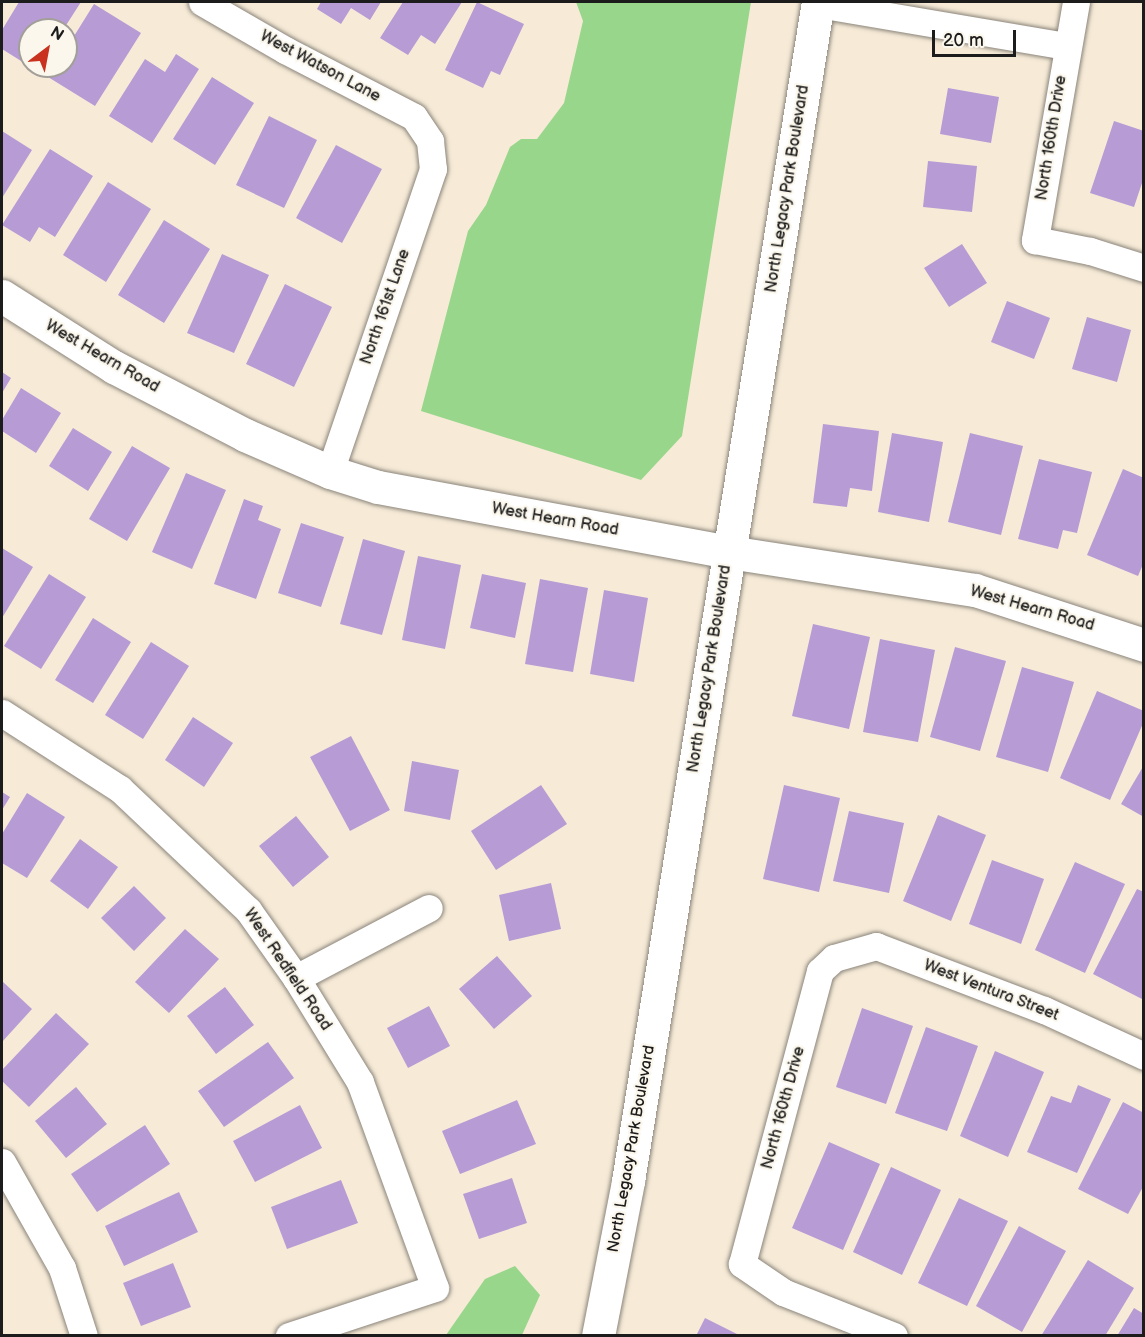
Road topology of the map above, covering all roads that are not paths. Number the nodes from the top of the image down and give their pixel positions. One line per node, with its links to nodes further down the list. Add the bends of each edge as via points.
1 (202, 2): 5 (street, West Watson Lane, via 414,117)
2 (1076, 2): 4 (street, North 160th Drive)
3 (818, 3): 4 (street); 9 (street, North Legacy Park Boulevard)
4 (1067, 46): 6 (street, North 160th Drive, via 1035,240 1090,251)
5 (430, 141): 8 (street, North 161st Lane, via 433,169)
6 (1143, 268)
7 (2, 296): 8 (street, West Hearn Road, via 114,367 245,435)
8 (330, 472): 9 (street, West Hearn Road, via 378,487)
9 (729, 552): 10 (street, West Hearn Road, via 975,590); 19 (street, North Legacy Park Boulevard, via 630,1170)
10 (1143, 645)
11 (2, 713): 14 (street, West Redfield Road, via 120,789 248,910)
12 (429, 908): 14 (street)
13 (834, 958): 15 (street, West Ventura Street, via 876,946 1044,1010); 20 (street, North 160th Drive, via 820,971 742,1264 783,1292)
14 (296, 978): 18 (street, West Redfield Road, via 360,1082 435,1288)
15 (1143, 1056)
16 (2, 1161): 17 (street, via 62,1268)
17 (84, 1335)
18 (289, 1335)
19 (598, 1335)
20 (894, 1335)

